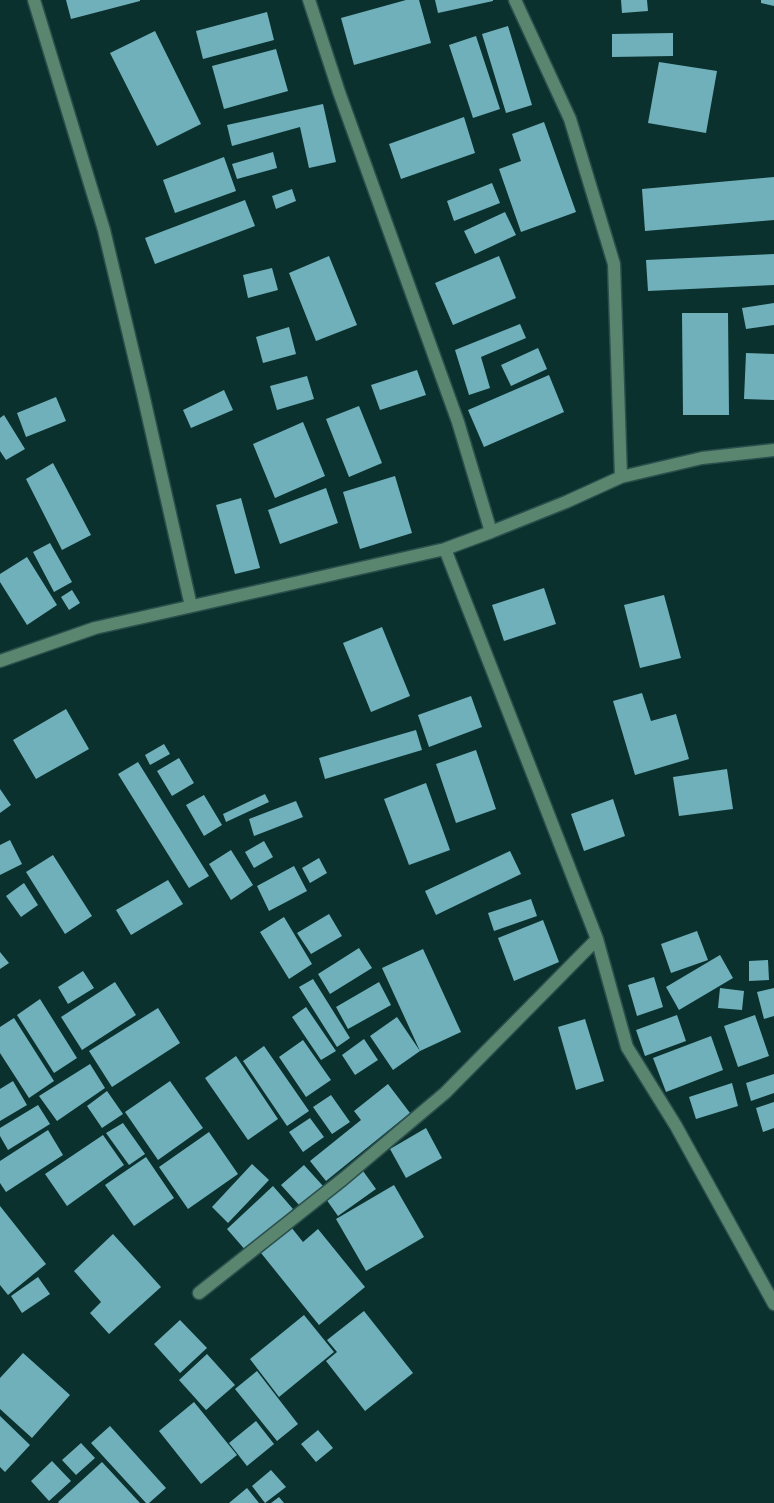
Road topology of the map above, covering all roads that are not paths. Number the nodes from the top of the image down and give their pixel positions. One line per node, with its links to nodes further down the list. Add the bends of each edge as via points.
1 (34, 0): 8 (street, via 104,230)
2 (309, 0): 6 (street, via 458,422)
3 (515, 0): 5 (street, via 570,119 614,264)
4 (774, 450): 5 (street, via 702,458)
5 (622, 477): 6 (street)
6 (490, 532): 7 (street)
7 (445, 548): 8 (street); 10 (street)
8 (190, 606): 9 (street, via 95,628)
9 (0, 661)
10 (597, 939): 11 (street, via 445,1093); 12 (street, via 627,1048 676,1126)
11 (199, 1293)
12 (774, 1304)

